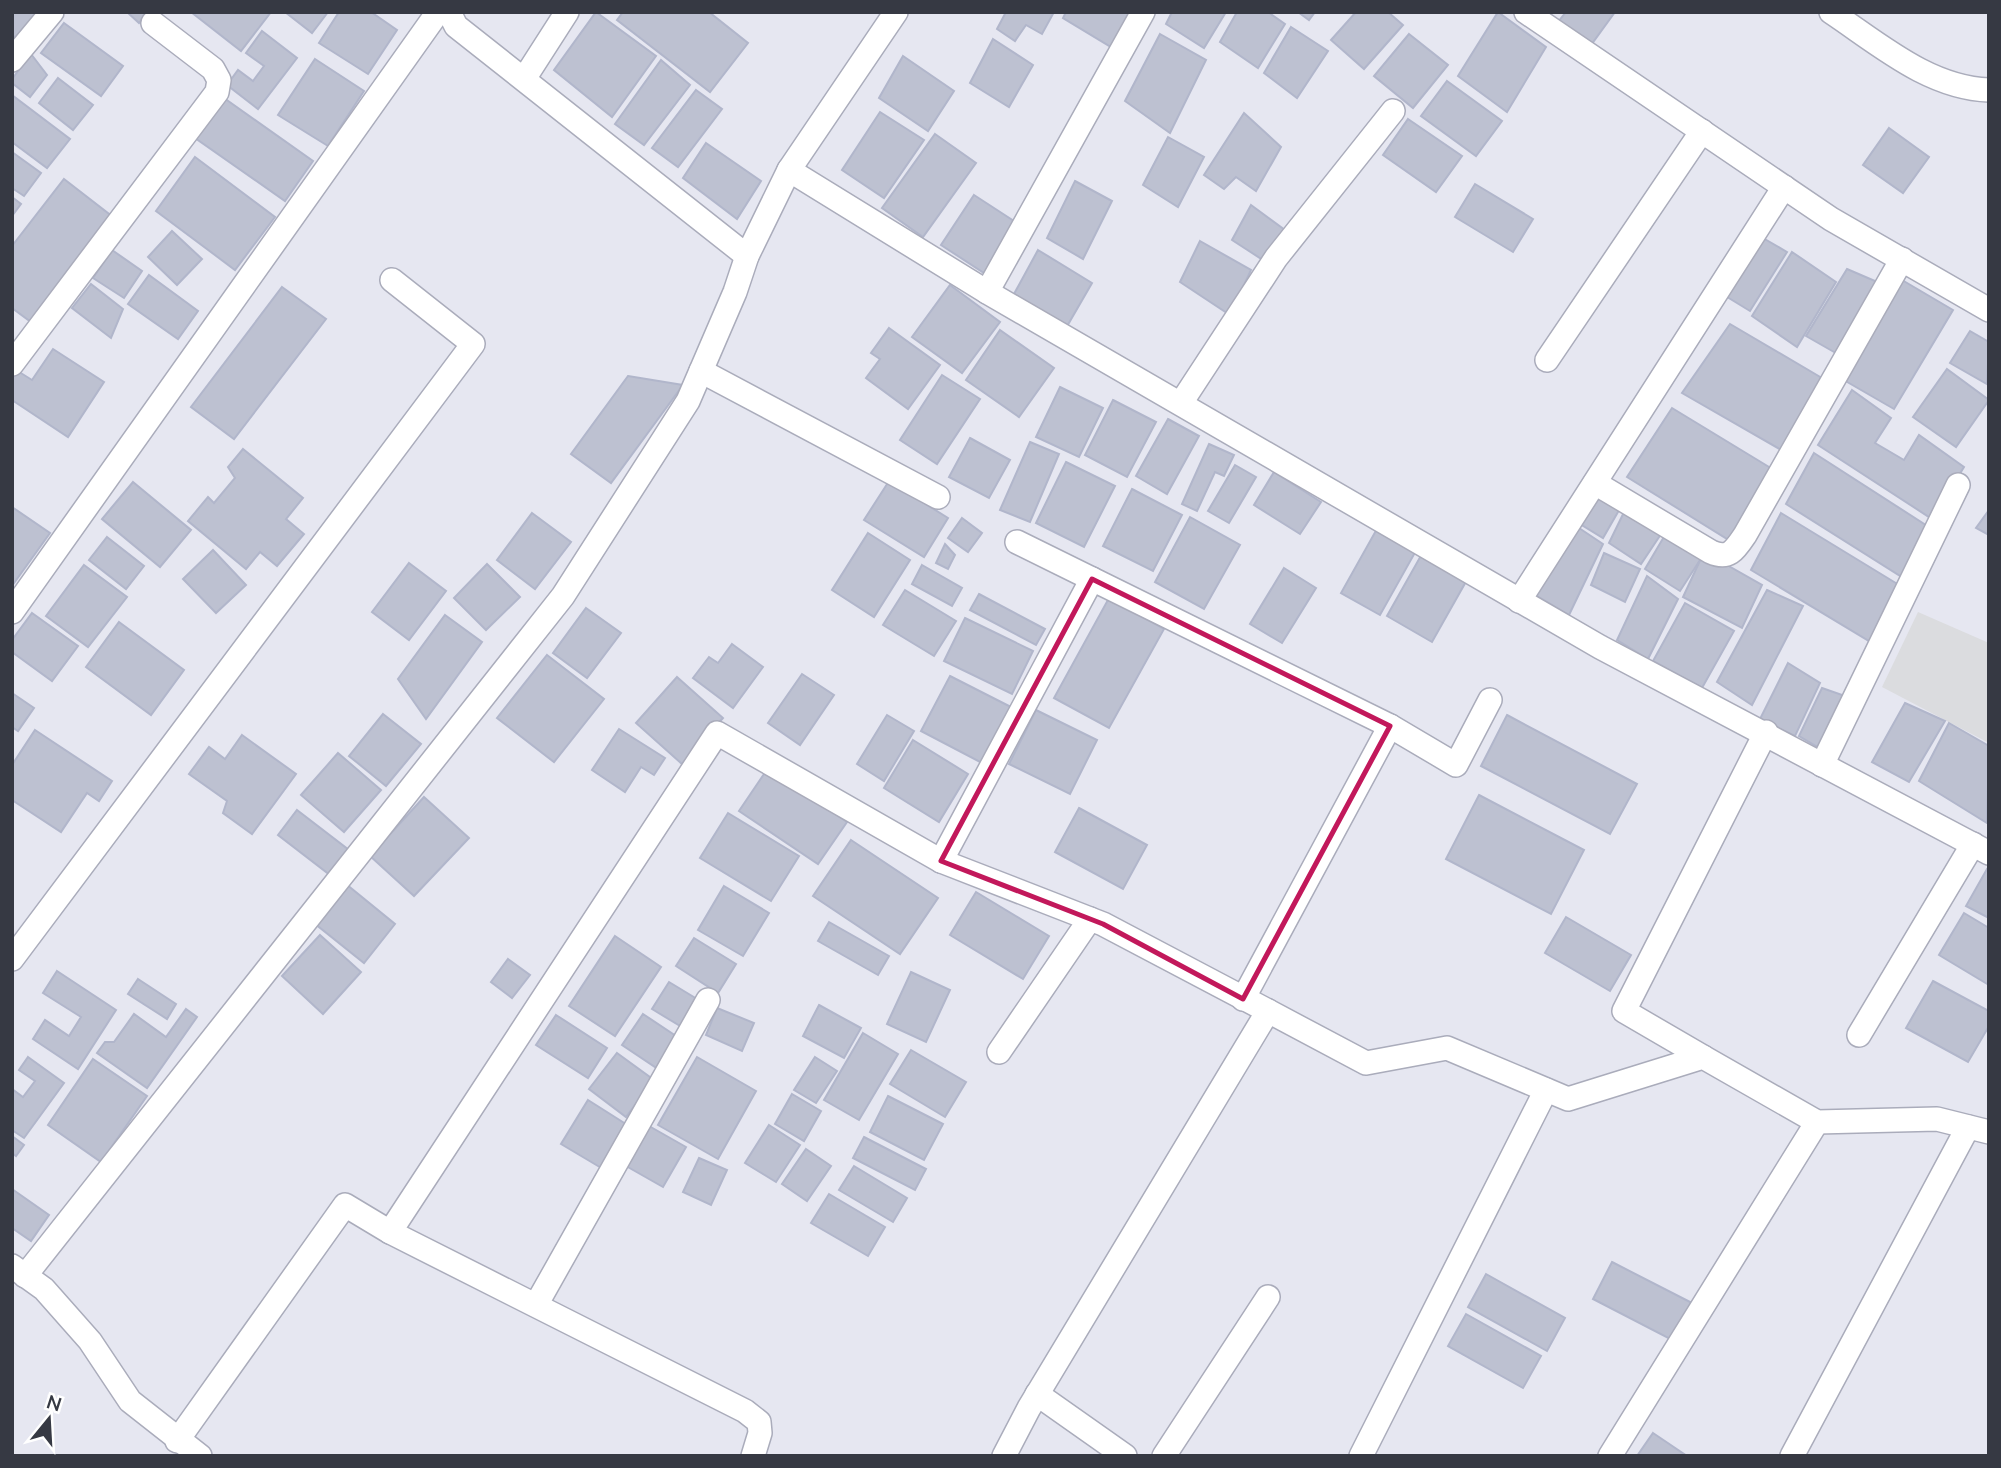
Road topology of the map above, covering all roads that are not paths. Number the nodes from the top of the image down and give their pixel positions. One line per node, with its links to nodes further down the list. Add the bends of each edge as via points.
1 (52, 12): 10 (street)
2 (438, 12): 32 (street)
3 (449, 12): 11 (street, via 456,26)
4 (567, 12): 11 (street)
5 (896, 12): 15 (street)
6 (1143, 12): 20 (street)
7 (1526, 12): 14 (street)
8 (1831, 12): 12 (street, via 1948,84)
9 (153, 23): 23 (street, via 213,69 219,80 217,92)
10 (12, 60)
11 (524, 79): 17 (street)
12 (1989, 90)
13 (1393, 111): 25 (street, via 1276,258)
14 (1702, 131): 16 (street); 22 (street)
15 (789, 170): 17 (street); 20 (street)
16 (1784, 187): 18 (street); 26 (street)
17 (747, 256): 24 (street)
18 (1902, 259): 21 (street); 26 (street, via 1732,552 1720,556 1711,552)
19 (393, 280): 40 (street, via 473,344)
20 (987, 292): 25 (street)
21 (1989, 310)
22 (1547, 360)
23 (12, 364)
24 (701, 370): 28 (street); 51 (street, via 688,401 562,596)
25 (1181, 403): 31 (street)
26 (1595, 482): 31 (street)
27 (1958, 485): 36 (street)
28 (938, 497)
29 (1017, 542): 30 (street)
30 (1092, 579): 34 (street); 38 (street)
31 (1519, 601): 35 (street)
32 (12, 612)
33 (1490, 700): 34 (street, via 1456,765)
34 (1390, 726): 41 (street)
35 (1766, 732): 36 (street); 46 (street, via 1624,1011)
36 (1822, 765): 37 (street)
37 (1981, 849): 44 (street)
38 (941, 861): 39 (street); 50 (street, via 717,733)
39 (1090, 919): 41 (street); 45 (street)
40 (12, 959)
41 (1244, 999): 43 (street)
42 (708, 1000): 53 (street)
43 (1268, 1011): 47 (street, via 1366,1063 1447,1048); 54 (street)
44 (1860, 1035)
45 (999, 1052)
46 (1703, 1057): 47 (street, via 1568,1099); 48 (street)
47 (1546, 1090): 61 (street)
48 (1818, 1122): 49 (street, via 1937,1119); 62 (street)
49 (1978, 1130): 63 (street)
50 (390, 1233): 53 (street); 55 (street, via 345,1205)
51 (19, 1271): 55 (street, via 44,1289 90,1341 130,1401)
52 (1268, 1297): 60 (street)
53 (536, 1305): 57 (street, via 745,1411 759,1422)
54 (1037, 1394): 58 (street); 59 (street)
55 (170, 1442): 56 (street)
56 (200, 1456)
57 (754, 1456)
58 (1004, 1456)
59 (1125, 1456)
60 (1164, 1456)
61 (1361, 1456)
62 (1610, 1456)
63 (1791, 1456)

